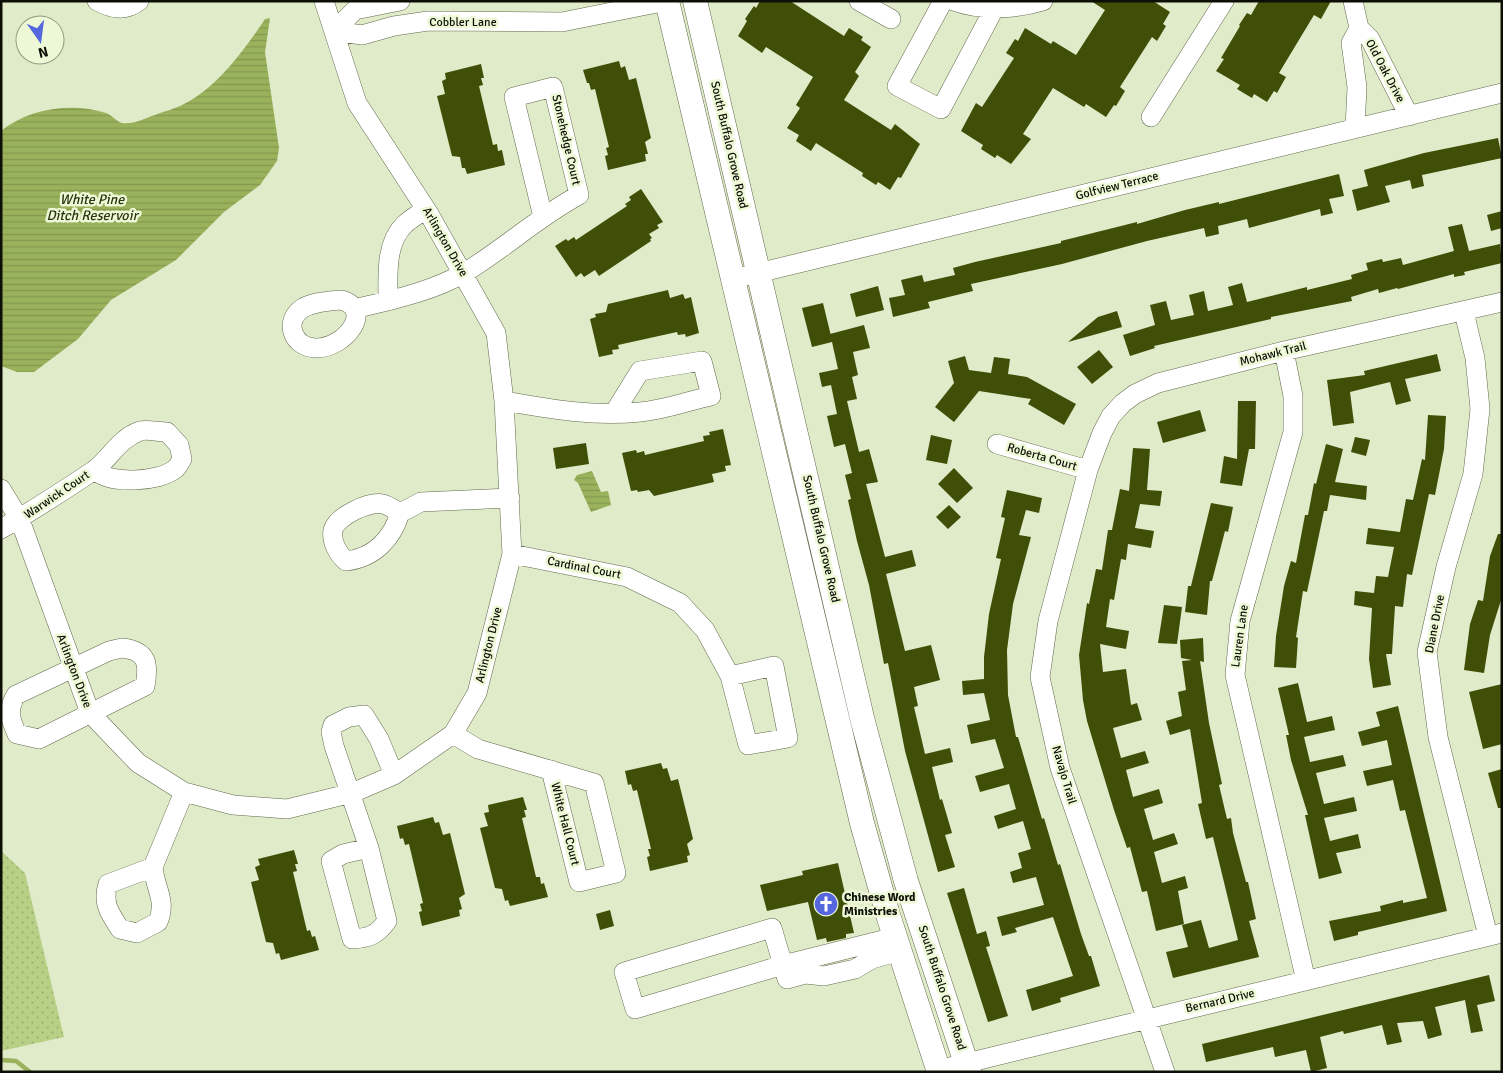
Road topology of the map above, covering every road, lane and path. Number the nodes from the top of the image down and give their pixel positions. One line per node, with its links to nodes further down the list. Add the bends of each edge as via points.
1 (97, 1): 2 (street, via 110,9 131,7)
2 (139, 1)
3 (324, 1): 16 (street, Arlington Drive)
4 (400, 1): 16 (street, via 355,10)
5 (667, 1): 16 (street, Cobbler Lane, via 562,22 428,21 362,35); 25 (main road)
6 (695, 1): 23 (main road, South Buffalo Grove Road)
7 (859, 1): 14 (street)
8 (943, 1): 13 (street, via 897,86 941,109)
9 (954, 1): 13 (street)
10 (1043, 1): 13 (street, via 1020,8)
11 (1224, 1): 19 (street)
12 (1353, 1): 15 (street, Old Oak Drive)
13 (995, 7)
14 (891, 19)
15 (1358, 28): 18 (street, Old Oak Drive, via 1370,39); 20 (street, Old Oak Drive, via 1351,43 1356,87)
16 (334, 31): 21 (street, Arlington Drive, via 357,103)
17 (1502, 93): 18 (street, Golfview Terrace)
18 (1409, 116): 20 (street, Golfview Terrace)
19 (1151, 117)
20 (1355, 128): 23 (street, Golfview Terrace)
21 (426, 209): 24 (street, Arlington Drive); 26 (street, via 395,236 389,258)
22 (543, 217): 22 (street, Stonehedge Court, via 579,195 553,87 514,97); 24 (street, Stonehedge Court)
23 (760, 272): 25 (street, Golfview Terrace); 57 (main road, South Buffalo Grove Road, via 863,722 906,881)
24 (463, 273): 26 (street, Stonehedge Court, via 430,289); 31 (street, Arlington Drive, via 496,333)
25 (733, 279): 53 (main road, via 838,730)
26 (388, 300): 28 (street, Stonehedge Court)
27 (1502, 302): 29 (street, Mohawk Trail)
28 (354, 309)
29 (1464, 312): 30 (street, Mohawk Trail); 52 (street, Diane Drive, via 1475,358 1480,409 1473,474 1446,567 1428,652 1438,737)
30 (1284, 351): 35 (street, Mohawk Trail, via 1158,383 1135,394 1111,416); 55 (street, Lauren Lane, via 1293,396 1293,432 1240,621 1235,676)
31 (504, 401): 32 (street, via 570,413); 37 (street, Arlington Drive)
32 (614, 413): 32 (street, via 640,412 711,396 702,362 640,371)
33 (997, 444): 35 (street, Roberta Court)
34 (95, 470): 39 (street, Warwick Court)
35 (1088, 470): 56 (street, Navajo Trail, via 1048,620 1040,677 1060,768)
36 (1, 489): 39 (street, Arlington Drive)
37 (510, 498): 38 (street, via 420,502); 41 (street, Arlington Drive)
38 (400, 513)
39 (20, 520): 40 (street, Warwick Court); 42 (street, Arlington Drive)
40 (1, 529)
41 (512, 554): 43 (street, Cardinal Court, via 628,577 680,603 704,630); 45 (street, Arlington Drive, via 477,693)
42 (74, 669): 44 (street, Arlington Drive); 44 (street, via 122,648 143,656 148,667 145,686); 44 (street, via 16,695 10,705 10,719 18,734 39,739)
43 (730, 676)
44 (90, 713): 48 (street, Arlington Drive, via 138,763)
45 (453, 734): 46 (street, White Hall Court, via 478,749); 47 (street, Arlington Drive)
46 (551, 770): 46 (street, White Hall Court, via 579,882 616,873 594,782)
47 (394, 775): 49 (street, Arlington Drive); 49 (street, via 379,739 364,715 341,720 333,725 331,732)
48 (184, 792): 49 (street, Arlington Drive, via 233,805 287,809); 51 (street)
49 (352, 794): 50 (street)
50 (369, 848): 50 (street, via 343,854 331,861 352,939 378,933 387,921)
51 (153, 867)
52 (1495, 935): 55 (street, Bernard Drive)
53 (897, 944): 54 (street); 58 (main road)
54 (783, 965): 54 (street, via 772,928 624,972 635,1009)
55 (1306, 981): 56 (street, Bernard Drive)
56 (1148, 1018): 57 (street, Bernard Drive); 59 (street, Navajo Trail)
57 (968, 1068): 58 (street, Bernard Drive)
58 (939, 1071)
59 (1166, 1072)

